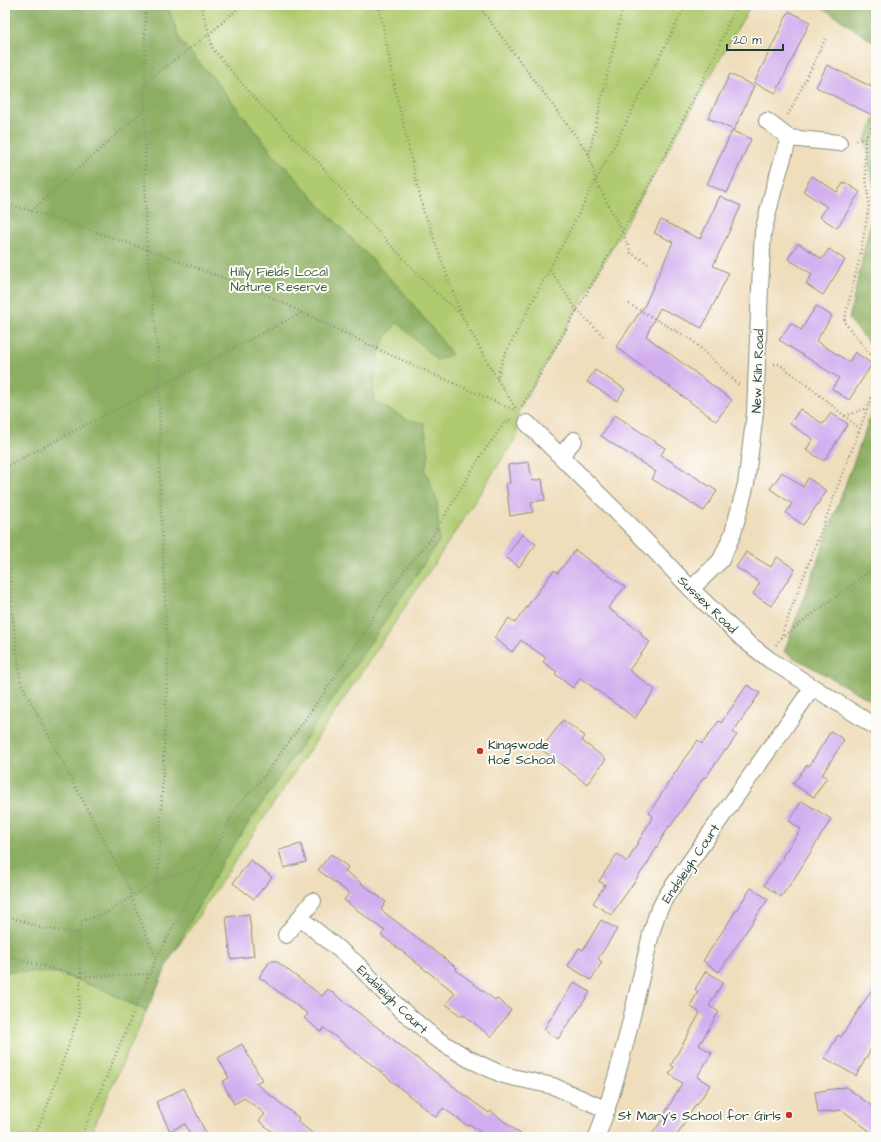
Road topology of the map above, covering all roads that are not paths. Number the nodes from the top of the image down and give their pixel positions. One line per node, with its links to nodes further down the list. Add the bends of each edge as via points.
1 (767, 121): 2 (street)
2 (784, 135): 3 (street); 7 (street, New Kiln Road, via 763,232 756,413 746,484 733,533 721,560)
3 (839, 143)
4 (522, 417): 6 (street, Sussex Road)
5 (574, 440): 6 (street)
6 (561, 456): 7 (street, Sussex Road)
7 (691, 589): 8 (street, Sussex Road, via 744,640)
8 (813, 687): 9 (street, Sussex Road); 13 (street, Endsleigh Court, via 666,896 657,914)
9 (876, 727)
10 (313, 901): 11 (street)
11 (300, 918): 12 (street); 13 (street, Endsleigh Court, via 356,963 399,1008 435,1038 460,1054 504,1075 553,1086)
12 (286, 935)
13 (606, 1110): 14 (street, Endsleigh Court)
14 (597, 1137)

